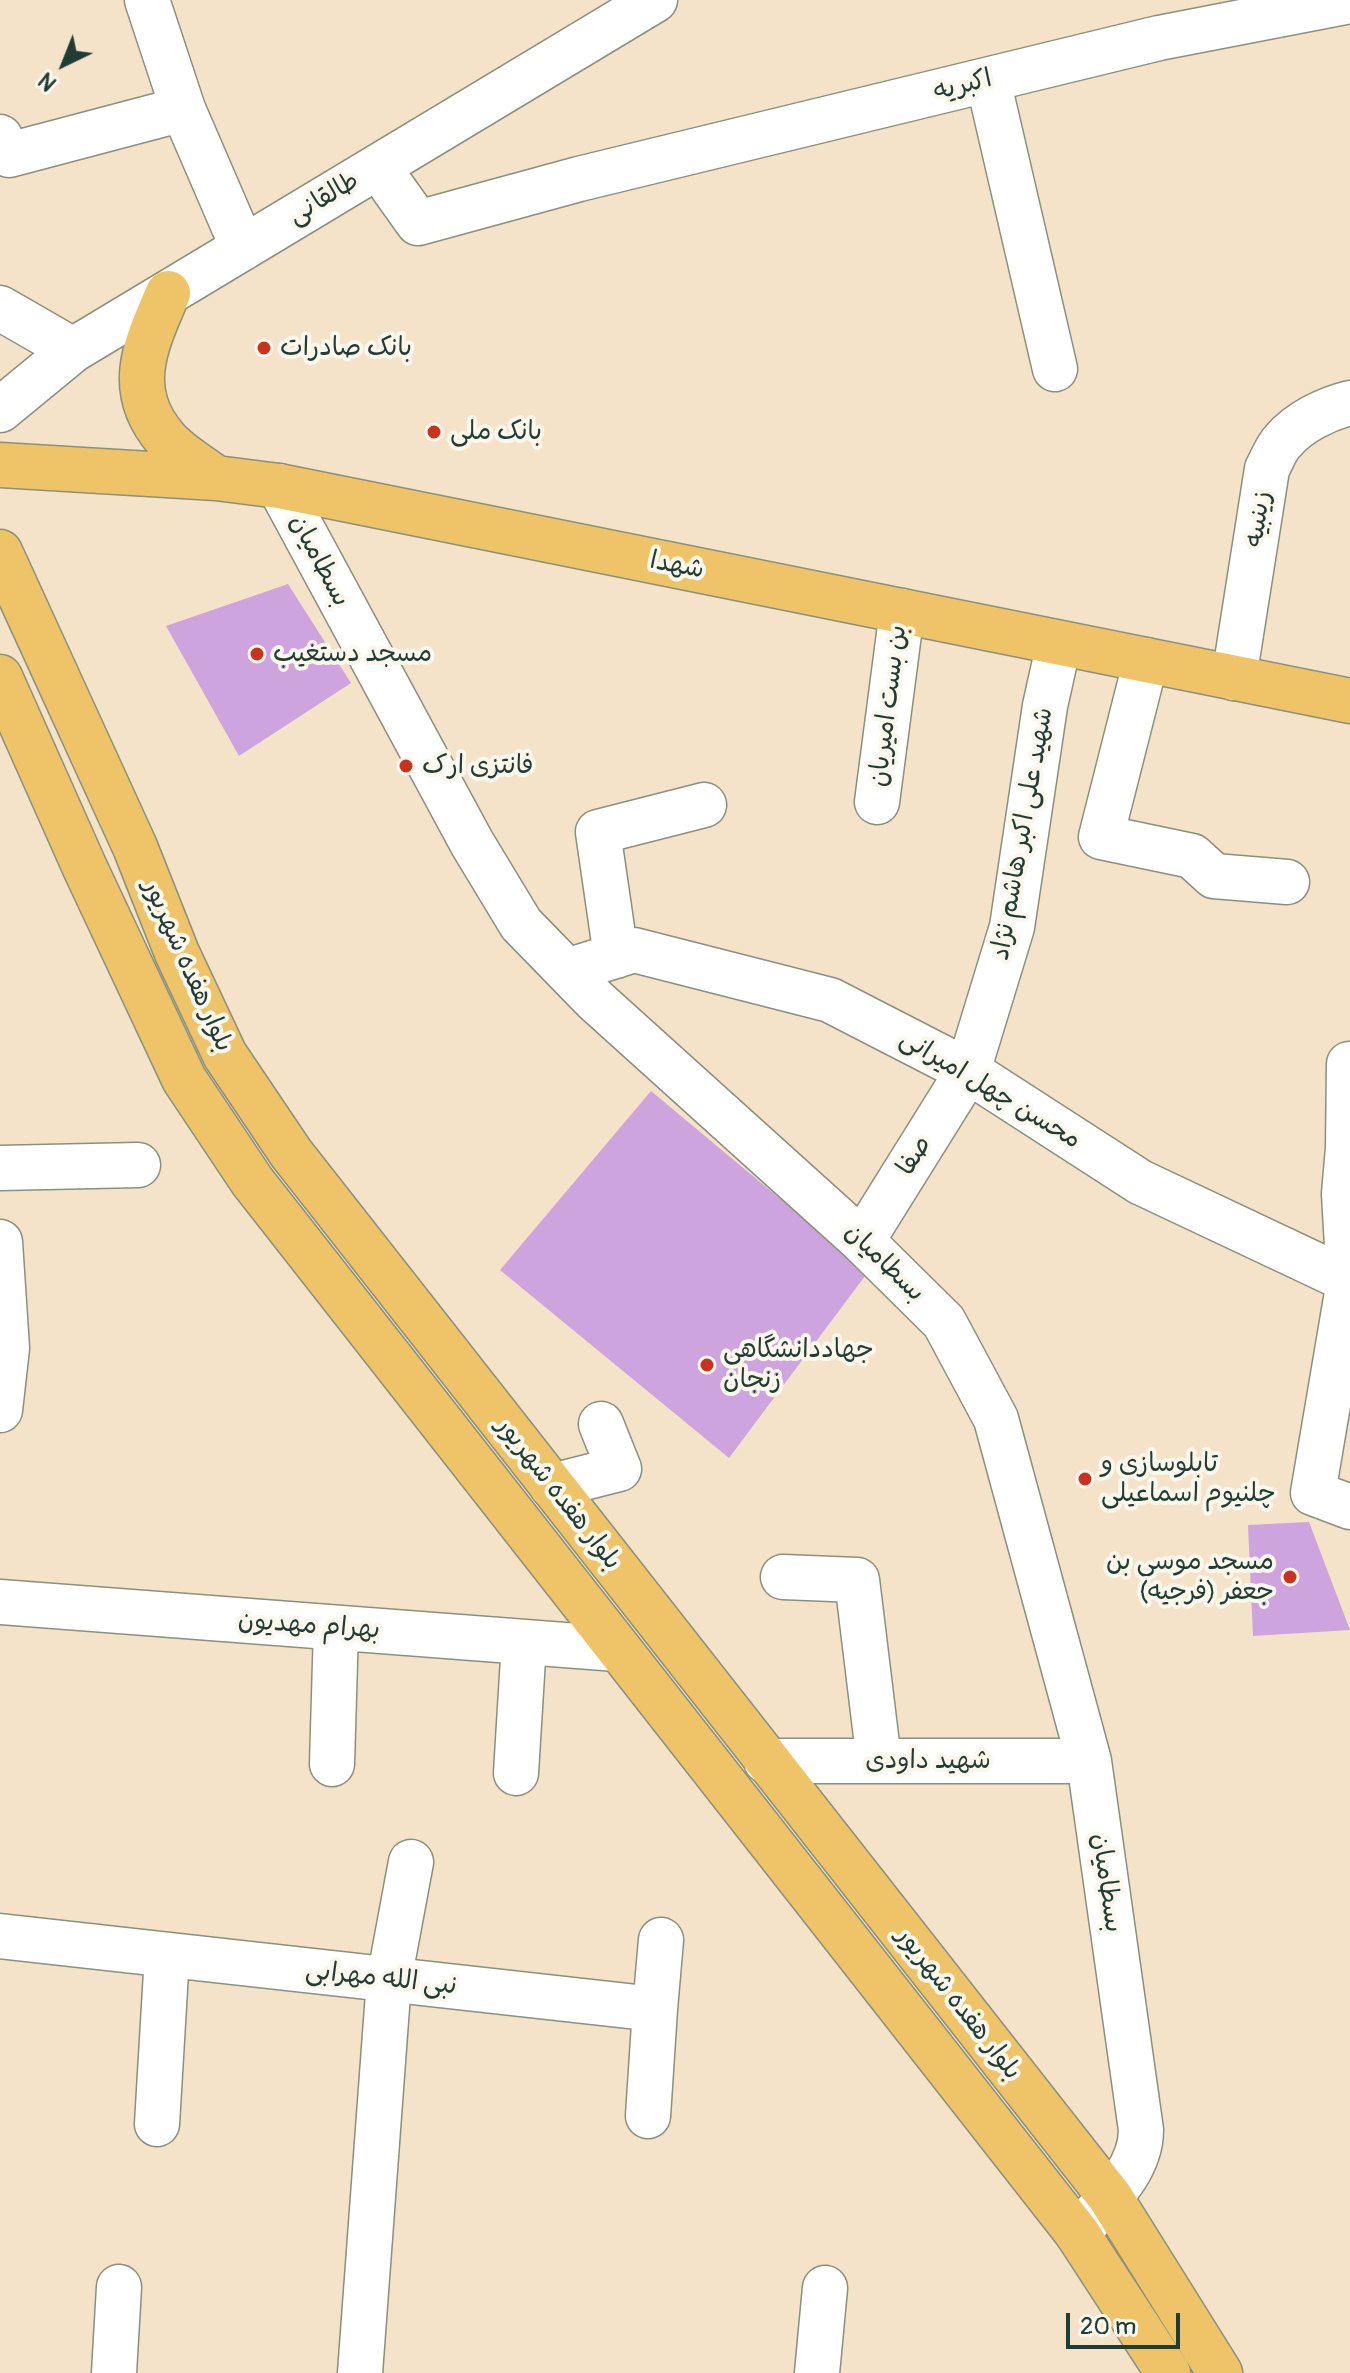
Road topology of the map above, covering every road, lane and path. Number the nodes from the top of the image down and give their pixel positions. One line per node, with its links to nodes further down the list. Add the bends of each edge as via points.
1 (147, 0): 5 (street)
2 (655, 0): 7 (street, طالقانی)
3 (1350, 1): 4 (street, اکبریه, via 1159,38)
4 (988, 80): 7 (street, اکبریه, via 418,223); 12 (street)
5 (183, 109): 6 (street, via 9,155); 8 (street)
6 (0, 137)
7 (378, 167): 8 (street, طالقانی)
8 (243, 248): 9 (street, طالقانی)
9 (168, 293): 11 (street, طالقانی); 16 (main road, via 147,341 140,374 146,409 167,441)
10 (0, 308): 11 (street)
11 (73, 350): 14 (street, طالقانی)
12 (1055, 369)
13 (1350, 403): 23 (street, زینبیه, via 1306,422 1282,441 1267,469)
14 (0, 410)
15 (0, 465): 16 (main road, شهدا)
16 (216, 478): 17 (main road, شهدا)
17 (279, 486): 19 (main road, شهدا); 29 (street, بسطامیان, via 472,843 521,924)
18 (0, 552): 39 (main road, بلوار هفده شهریور, via 225,1055 291,1153)
19 (902, 611): 20 (main road, شهدا); 25 (street, بن بست امیریان)
20 (1059, 643): 21 (main road, شهدا); 30 (street, شهید علی اکبر هاشم نژاد, via 1012,927)
21 (1146, 660): 23 (main road, شهدا); 27 (street, via 1101,837 1192,856 1214,876)
22 (0, 677): 45 (main road, بلوار هفده شهریور, via 184,1079 252,1181)
23 (1234, 678): 24 (main road, شهدا)
24 (1350, 701)
25 (877, 802)
26 (704, 805): 28 (street, via 598,832)
27 (1287, 882)
28 (616, 956): 29 (street, محسن چهل امیرانی); 30 (street, محسن چهل امیرانی, via 634,950 830,1000)
29 (567, 971): 34 (street, بسطامیان)
30 (968, 1071): 34 (street, صفا); 36 (street, محسن چهل امیرانی, via 1140,1182)
31 (1349, 1078): 36 (street, via 1344,1194)
32 (138, 1165): 33 (street)
33 (0, 1168)
34 (862, 1241): 48 (street, بسطامیان, via 944,1322 996,1419)
35 (0, 1242): 37 (street, via 7,1348)
36 (1350, 1281): 40 (street, via 1313,1493)
37 (0, 1410)
38 (601, 1424): 39 (street, via 619,1469)
39 (552, 1486): 46 (main road, بلوار هفده شهریور)
40 (1350, 1507)
41 (783, 1577): 47 (street, via 857,1580)
42 (0, 1602): 43 (street, بهرام مهدیون)
43 (336, 1628): 44 (street, بهرام مهدیون); 49 (street)
44 (524, 1642): 45 (street, بهرام مهدیون); 50 (street)
45 (617, 1649): 60 (main road, بلوار هفده شهریور)
46 (766, 1761): 47 (street, شهید داودی); 59 (main road, بلوار هفده شهریور)
47 (879, 1761): 48 (street, شهید داودی)
48 (1089, 1761): 59 (street, بسطامیان, via 1141,2130 1132,2169)
49 (332, 1764)
50 (516, 1773)
51 (411, 1862): 55 (street)
52 (0, 1936): 54 (street, نبی الله مهرابی)
53 (661, 1940): 56 (street)
54 (167, 1955): 55 (street, نبی الله مهرابی); 58 (street)
55 (389, 1980): 56 (street, نبی الله مهرابی); 64 (street)
56 (655, 2009): 57 (street)
57 (648, 2116)
58 (157, 2124)
59 (1110, 2197): 60 (street, بسطامیان); 67 (main road, بلوار هفده شهریور)
60 (1077, 2233): 66 (main road, بلوار هفده شهریور)
61 (119, 2287): 63 (street)
62 (825, 2288): 65 (street)
63 (114, 2373)
64 (360, 2373)
65 (817, 2373)
66 (1168, 2373)
67 (1220, 2373)

